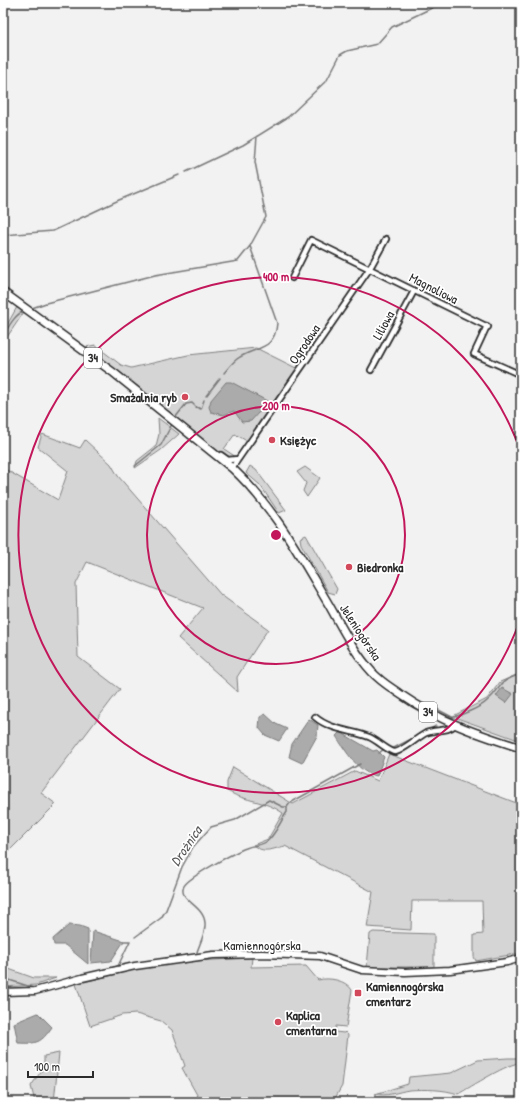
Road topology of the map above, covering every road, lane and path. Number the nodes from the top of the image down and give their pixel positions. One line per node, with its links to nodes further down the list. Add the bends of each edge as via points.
1 (386, 239): 2 (street, Ogrodowa)
2 (370, 268): 3 (street, Magnoliowa, via 311,240); 4 (street, Magnoliowa); 9 (street, Ogrodowa)
3 (292, 278)
4 (414, 291): 6 (street, Liliowa); 7 (street, Magnoliowa, via 488,326 474,354)
5 (3, 292): 8 (main road, 34, via 114,373)
6 (371, 370)
7 (521, 376)
8 (203, 444): 9 (street, via 228,460); 10 (main road, 34)
9 (238, 459): 10 (street, Ogrodowa)
10 (232, 468): 12 (main road, Jeleniogórska / 34, via 250,484 275,516 353,646 372,672 417,706)
11 (315, 717): 12 (street, via 327,726 357,732 378,741 390,752 397,752 433,730 452,728)
12 (455, 725): 13 (main road, Jeleniogórska / 34)
13 (521, 748)
14 (521, 958): 15 (street, Kamiennogórska, via 450,970 405,972 362,970 320,956 213,955 135,966 35,991)
15 (3, 992)

